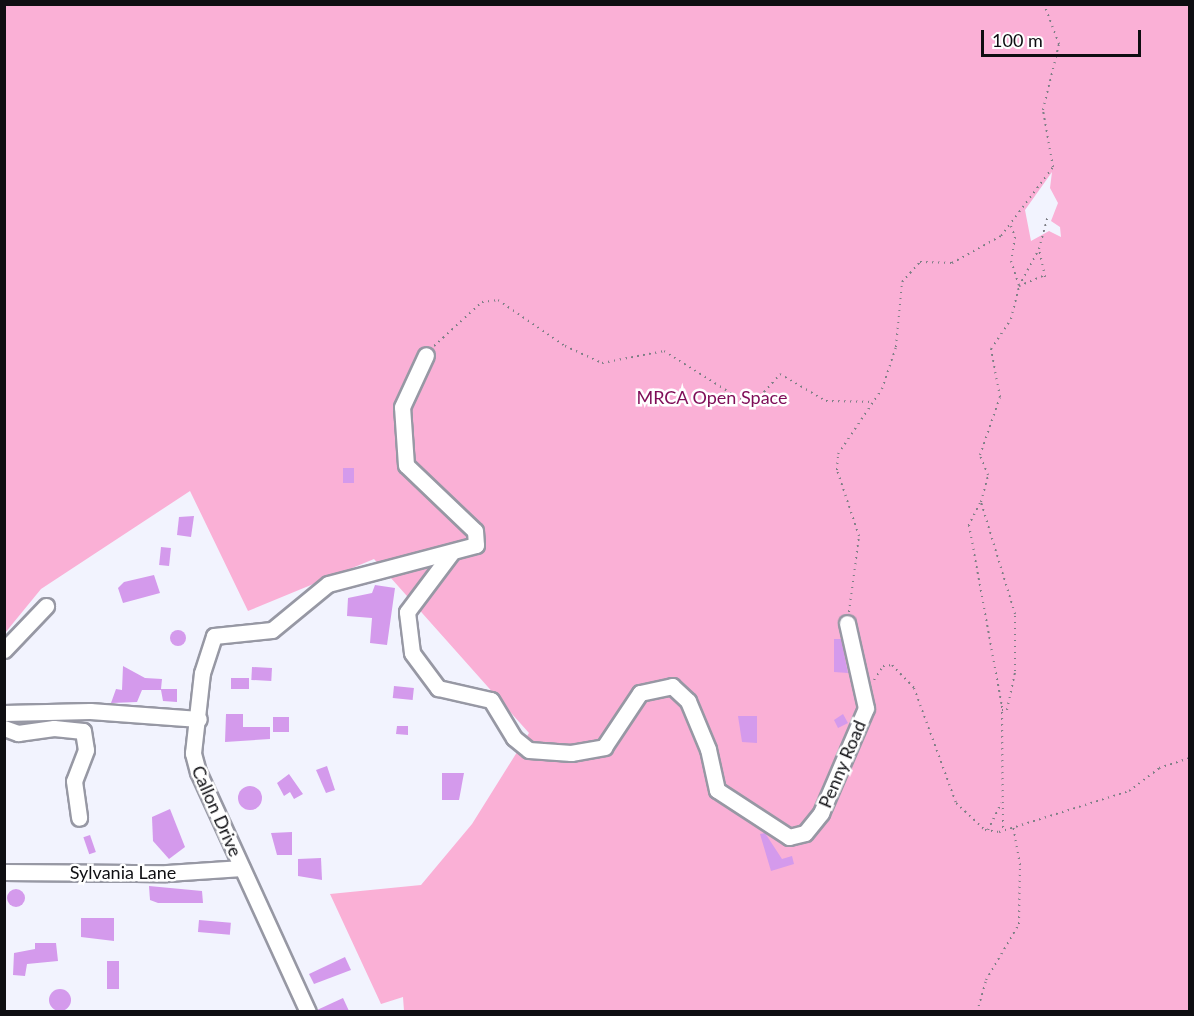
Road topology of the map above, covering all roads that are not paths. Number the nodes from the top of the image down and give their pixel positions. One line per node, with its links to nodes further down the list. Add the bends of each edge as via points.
1 (426, 355): 2 (street, Callon Drive, via 402,407 406,465 475,531 473,548)
2 (452, 552): 4 (street, Penny Road, via 446,566 419,589 407,612 412,652 438,687 494,703 514,738 529,750 599,750 615,737 640,693 672,686 688,701 708,749 711,780 724,799 779,833 797,836 821,813 866,708); 7 (street, Callon Drive, via 328,584 272,630 214,636 202,673)
3 (46, 606): 5 (street)
4 (847, 623)
5 (4, 650)
6 (4, 713): 7 (street, via 90,711)
7 (199, 719): 10 (street, Callon Drive, via 193,753 198,772)
8 (4, 728): 9 (street, via 18,733 54,728 83,731 86,750 74,781)
9 (79, 818)
10 (242, 868): 11 (street, Sylvania Lane, via 167,873); 12 (street, Callon Drive)
11 (4, 872)
12 (308, 1011)

